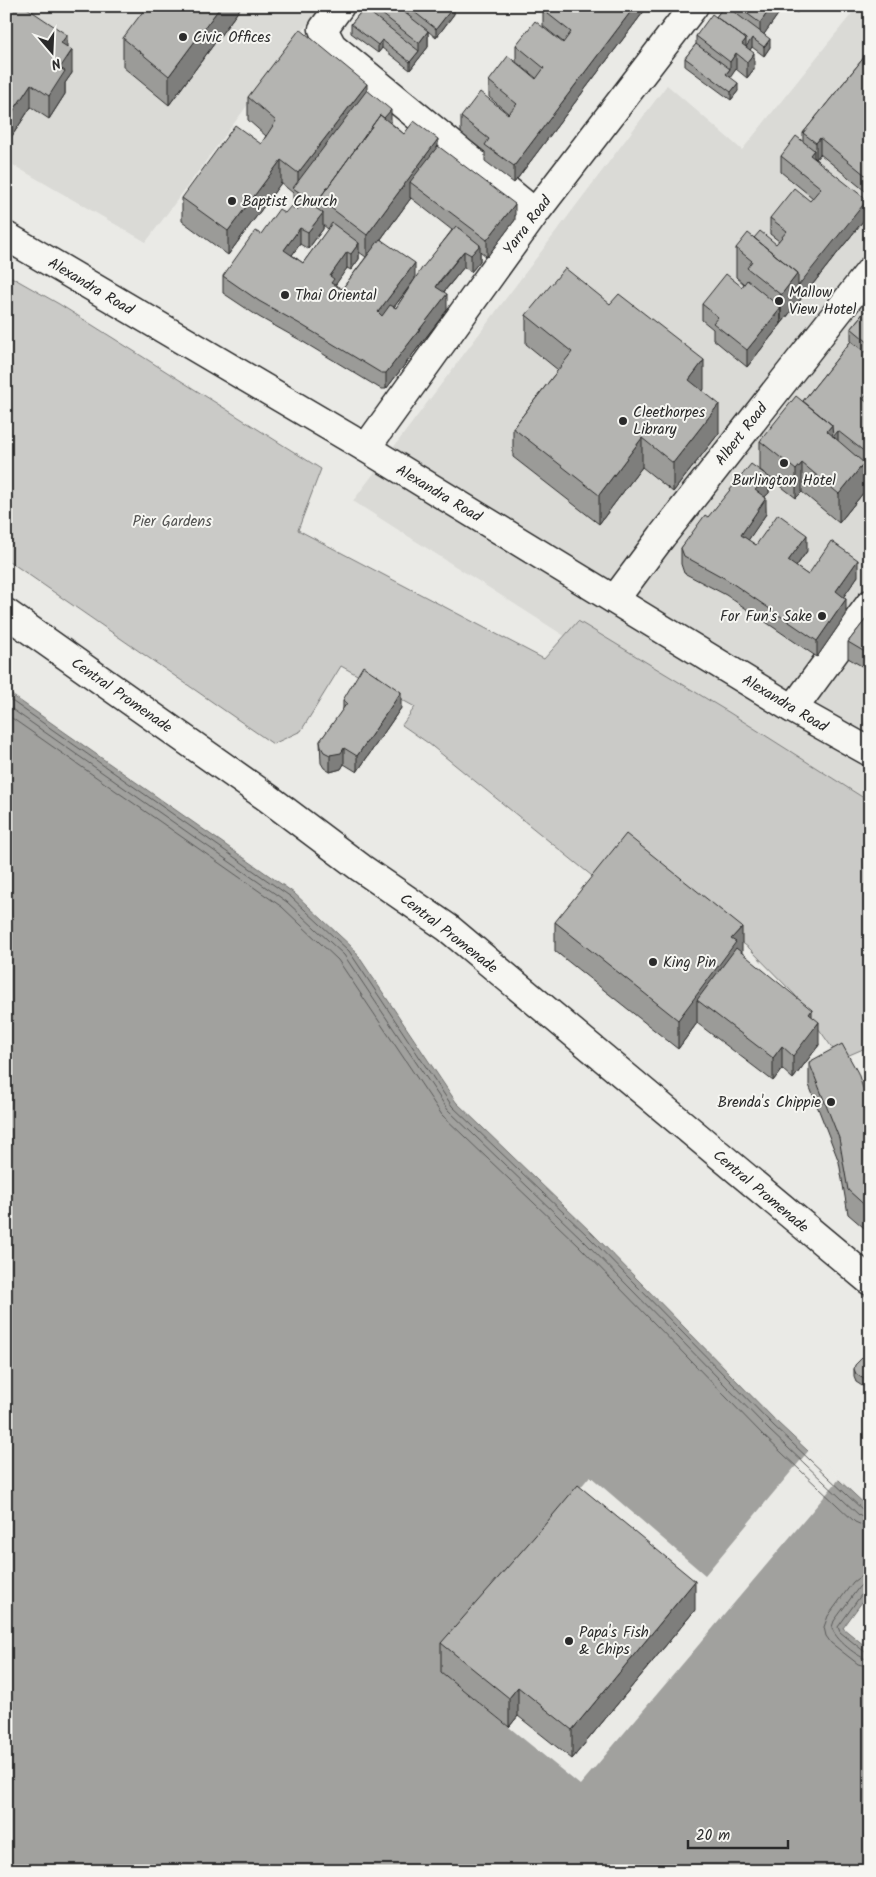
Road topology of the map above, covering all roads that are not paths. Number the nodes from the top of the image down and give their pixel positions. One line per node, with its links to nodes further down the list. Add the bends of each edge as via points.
1 (340, 6): 3 (street, via 323,28 332,46)
2 (694, 6): 3 (street, Yarra Road)
3 (536, 213): 6 (street, Yarra Road)
4 (6, 236): 6 (street, Alexandra Road)
5 (870, 270): 7 (street, Albert Road)
6 (366, 448): 7 (street, Alexandra Road)
7 (615, 600): 10 (street, Alexandra Road)
8 (870, 604): 10 (street)
9 (6, 614): 12 (street, Central Promenade, via 448,928)
10 (793, 709): 11 (street, Alexandra Road)
11 (870, 752)
12 (870, 1281)

